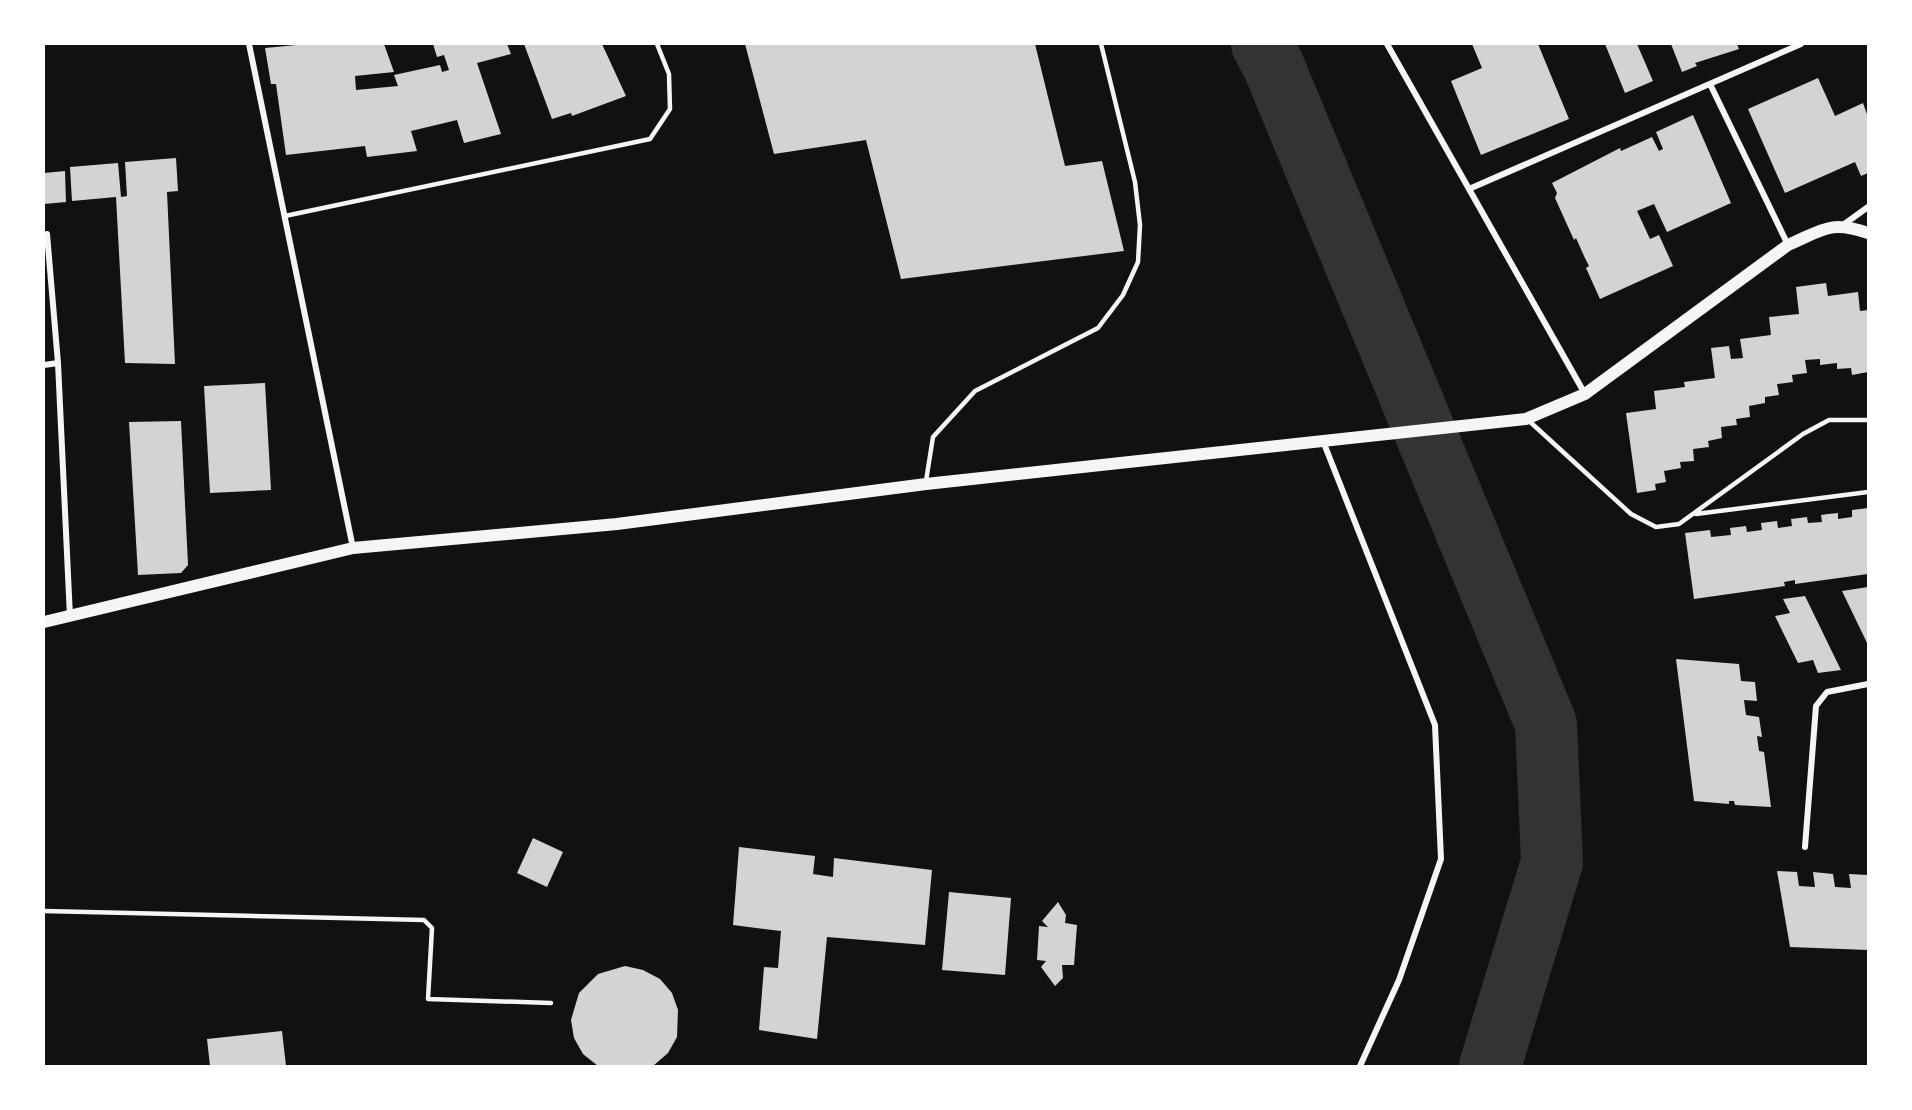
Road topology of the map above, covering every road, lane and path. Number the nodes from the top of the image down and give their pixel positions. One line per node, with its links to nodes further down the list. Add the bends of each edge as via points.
1 (249, 44): 9 (street)
2 (657, 44): 9 (lane, via 669,74 670,109 650,139)
3 (1101, 44): 20 (lane, via 1135,182 1140,225 1138,262 1123,295 1098,328 975,391 933,437)
4 (1387, 44): 7 (street)
5 (1801, 44): 6 (street)
6 (1710, 84): 7 (street); 13 (street)
7 (1469, 189): 16 (street)
8 (1869, 207): 10 (street)
9 (285, 216): 23 (street)
10 (1843, 225): 11 (main road); 13 (main road)
11 (1869, 233)
12 (46, 234): 14 (street)
13 (1788, 246): 16 (main road)
14 (58, 363): 15 (street); 24 (street)
15 (44, 365)
16 (1585, 394): 17 (main road)
17 (1526, 419): 19 (main road); 22 (lane, via 1631,514 1656,527 1679,524)
18 (1869, 420): 22 (lane, via 1829,420 1803,434)
19 (1323, 441): 20 (main road); 30 (street, via 1435,725 1441,859 1399,980)
20 (926, 484): 23 (main road, via 617,524)
21 (1869, 492): 22 (lane)
22 (1693, 515)
23 (352, 548): 24 (main road)
24 (70, 617): 25 (main road)
25 (44, 622)
26 (1869, 684): 27 (street, via 1827,692 1816,706)
27 (1805, 847)
28 (44, 911): 29 (lane, via 424,920 432,928 428,999)
29 (551, 1003)
30 (1360, 1066)

